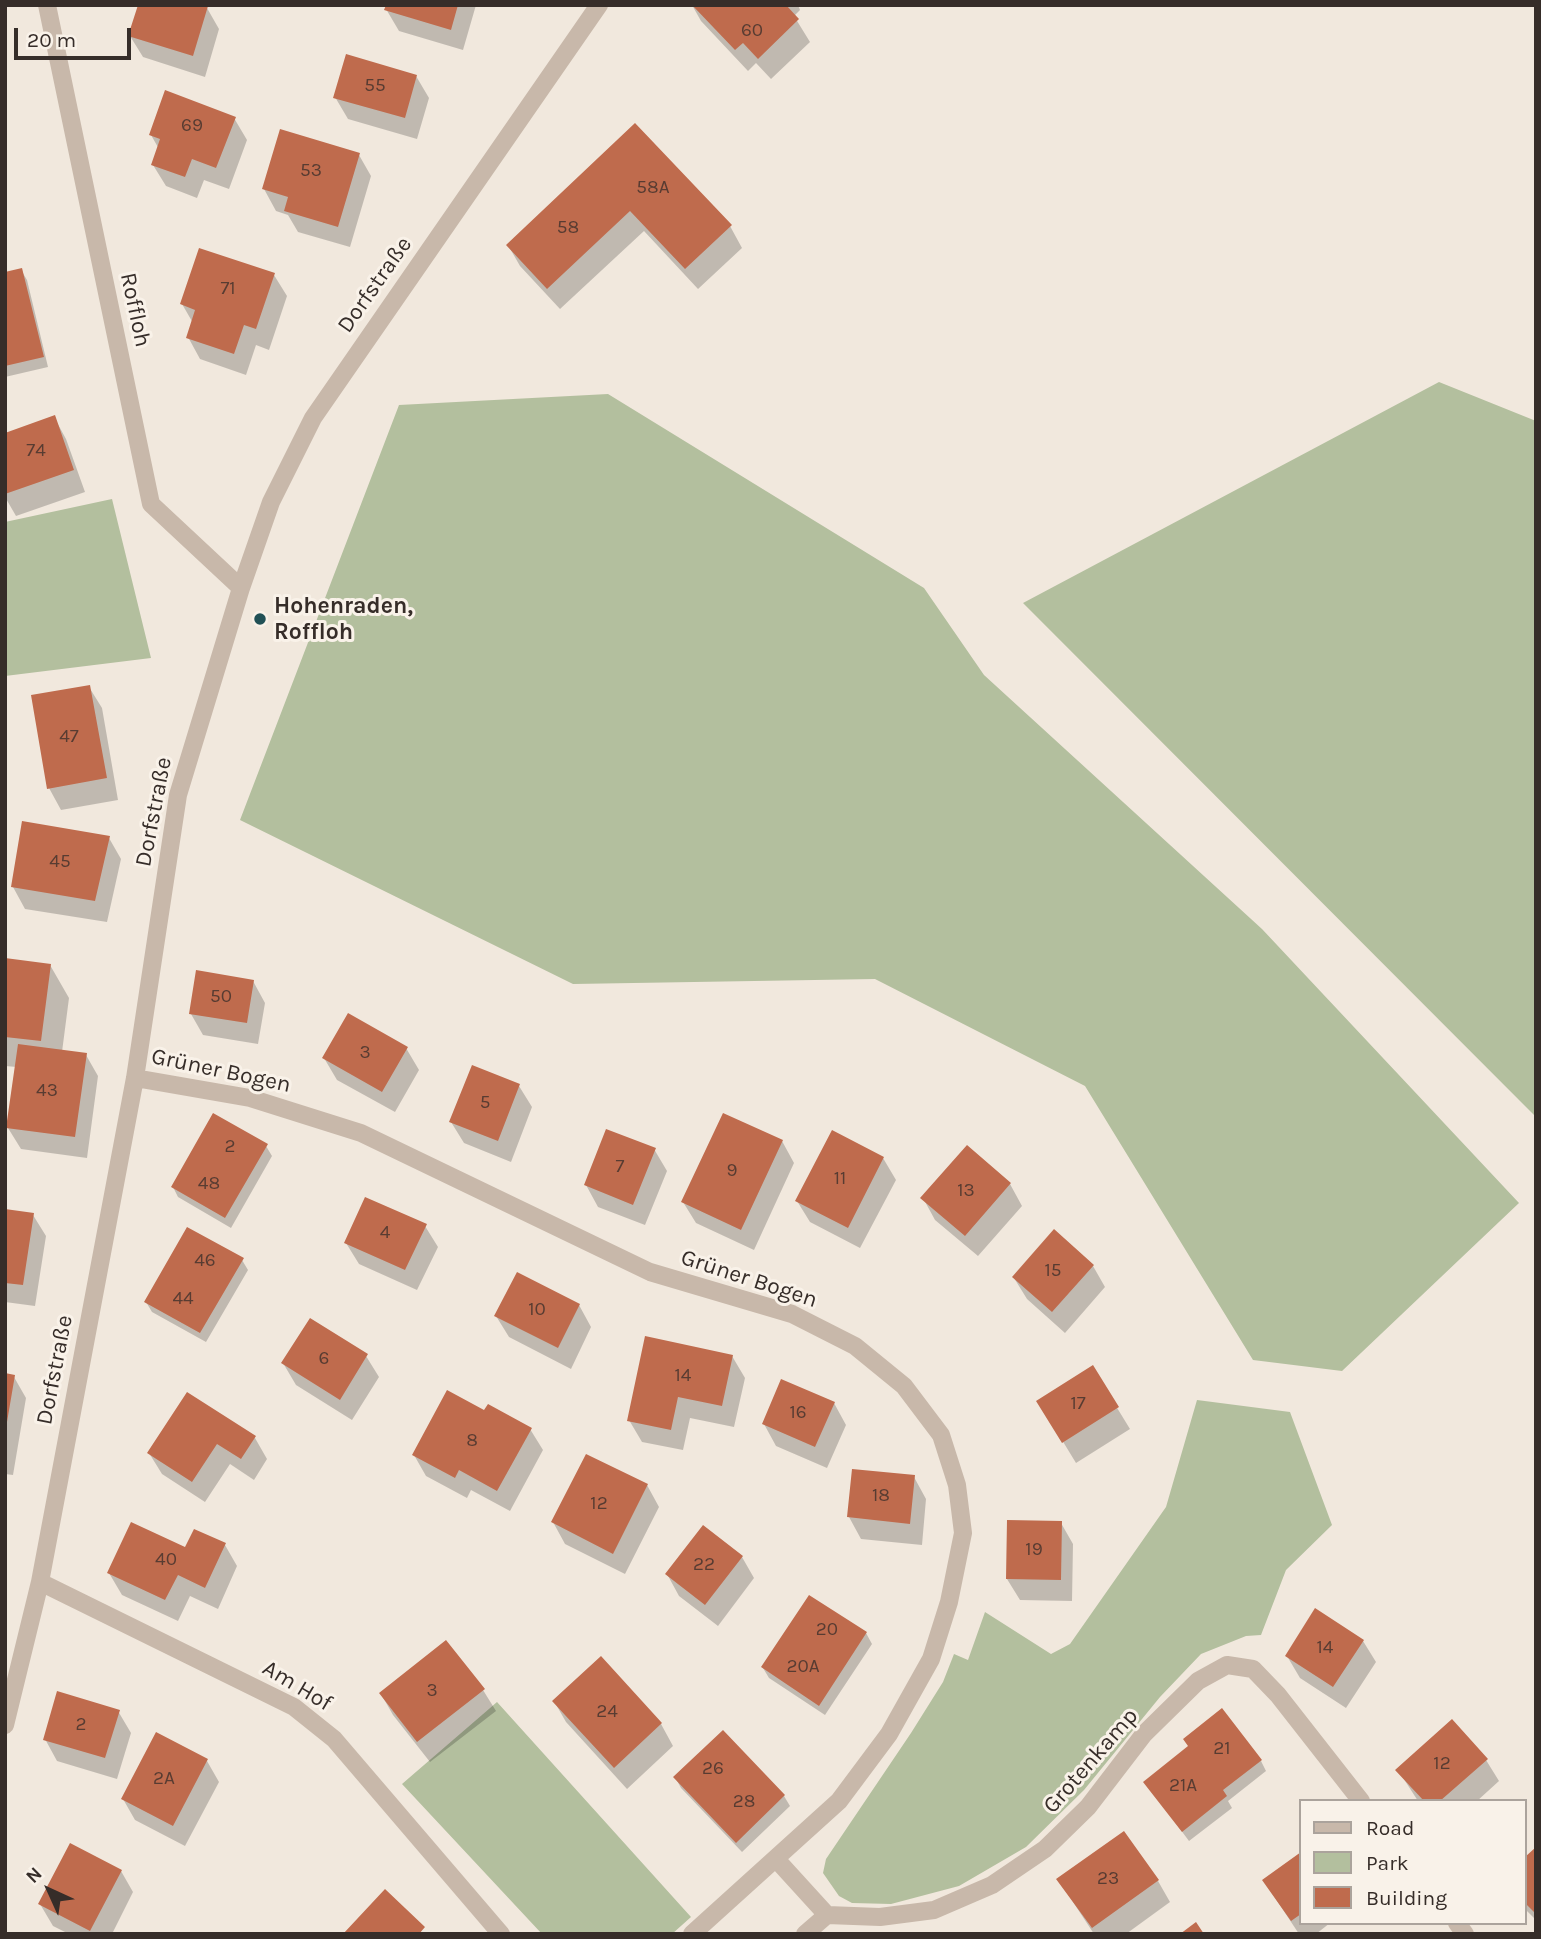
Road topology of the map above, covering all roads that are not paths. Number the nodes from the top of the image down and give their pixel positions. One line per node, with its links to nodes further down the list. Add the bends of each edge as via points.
1 (47, 5): 3 (street, Roffloh, via 151,504)
2 (599, 5): 3 (street, Dorfstraße, via 313,418 271,502)
3 (241, 588): 4 (street, Dorfstraße, via 178,795)
4 (135, 1078): 5 (street, Dorfstraße); 8 (street, Grüner Bogen, via 250,1098 361,1133 650,1272 792,1314 855,1346 904,1386 941,1435 957,1485 963,1533 949,1602 932,1659 889,1734 839,1801)
5 (40, 1582): 6 (street, Dorfstraße); 10 (street, Am Hof, via 294,1707 334,1739)
6 (5, 1725)
7 (1359, 1799): 9 (street, Grotenkamp, via 1253,1669 1227,1665 1198,1681 1144,1734 1088,1807 1045,1849 992,1885 934,1910 880,1917)
8 (776, 1859): 9 (street); 11 (street, Grüner Bogen)
9 (827, 1914): 12 (street)
10 (501, 1934)
11 (692, 1934)
12 (805, 1934)

